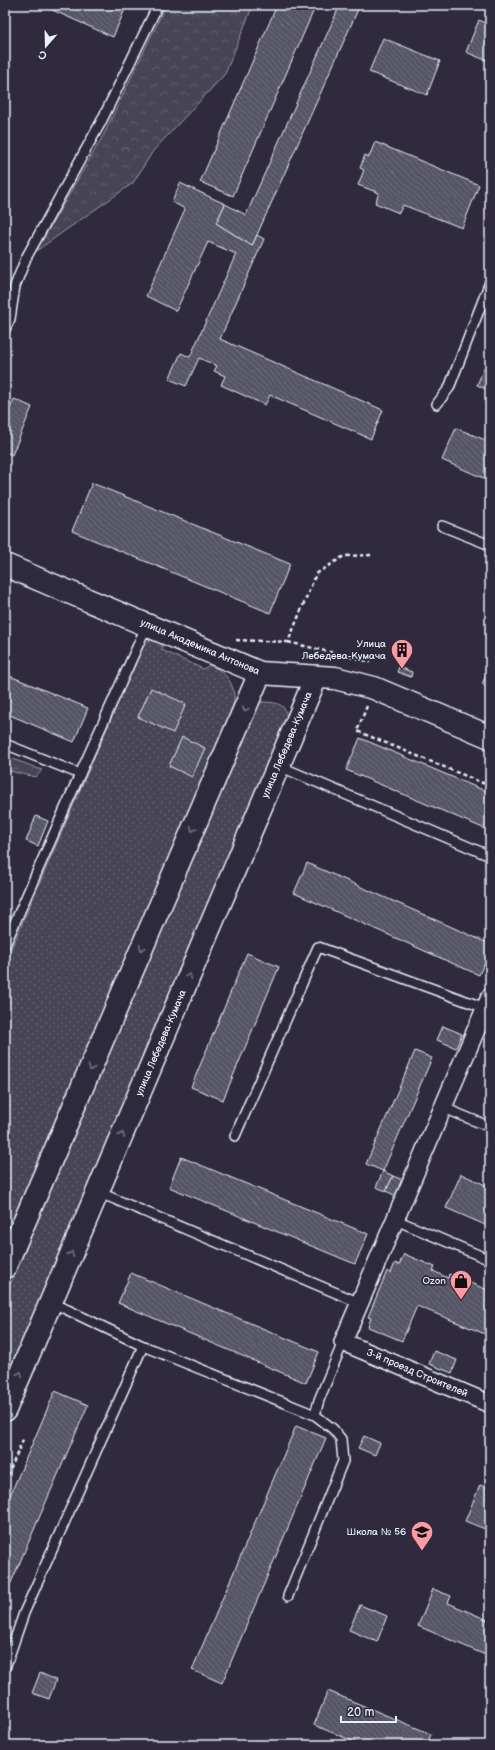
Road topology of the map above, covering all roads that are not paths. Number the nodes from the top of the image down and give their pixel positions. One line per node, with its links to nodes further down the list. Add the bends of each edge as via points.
1 (158, 5): 3 (lane, via 101,122 26,258)
2 (490, 282): 4 (lane, via 449,388)
3 (5, 329)
4 (437, 404)
5 (442, 526): 6 (lane)
6 (490, 545)
7 (5, 565): 8 (street, улица Академика Антонова)
8 (147, 625): 9 (street, улица Академика Антонова); 14 (lane)
9 (260, 674): 10 (street, улица Академика Антонова); 24 (street, one-way to 24)
10 (316, 677): 11 (street, улица Академика Антонова, via 335,678 374,688); 13 (street, улица Лебедева-Кумача)
11 (490, 737)
12 (5, 744): 14 (lane)
13 (279, 766): 15 (lane); 21 (street, улица Лебедева-Кумача, one-way to 13)
14 (80, 774): 16 (lane)
15 (490, 856)
16 (5, 945)
17 (488, 1002): 18 (street); 20 (lane, via 318,947)
18 (444, 1108): 19 (lane); 22 (street)
19 (490, 1127)
20 (235, 1136)
21 (98, 1192): 25 (street, улица Лебедева-Кумача, one-way to 21); 26 (lane)
22 (396, 1220): 23 (lane); 26 (street)
23 (490, 1260)
24 (5, 1267)
25 (51, 1302): 28 (lane); 30 (street, улица Лебедева-Кумача, one-way to 25)
26 (360, 1303): 27 (street)
27 (344, 1342): 29 (street, 3-й проезд Строителей); 31 (lane)
28 (143, 1346): 31 (lane); 33 (lane, via 24,1614)
29 (490, 1404)
30 (5, 1410)
31 (315, 1415): 32 (lane, via 341,1439 343,1461)
32 (288, 1596)
33 (5, 1668)

